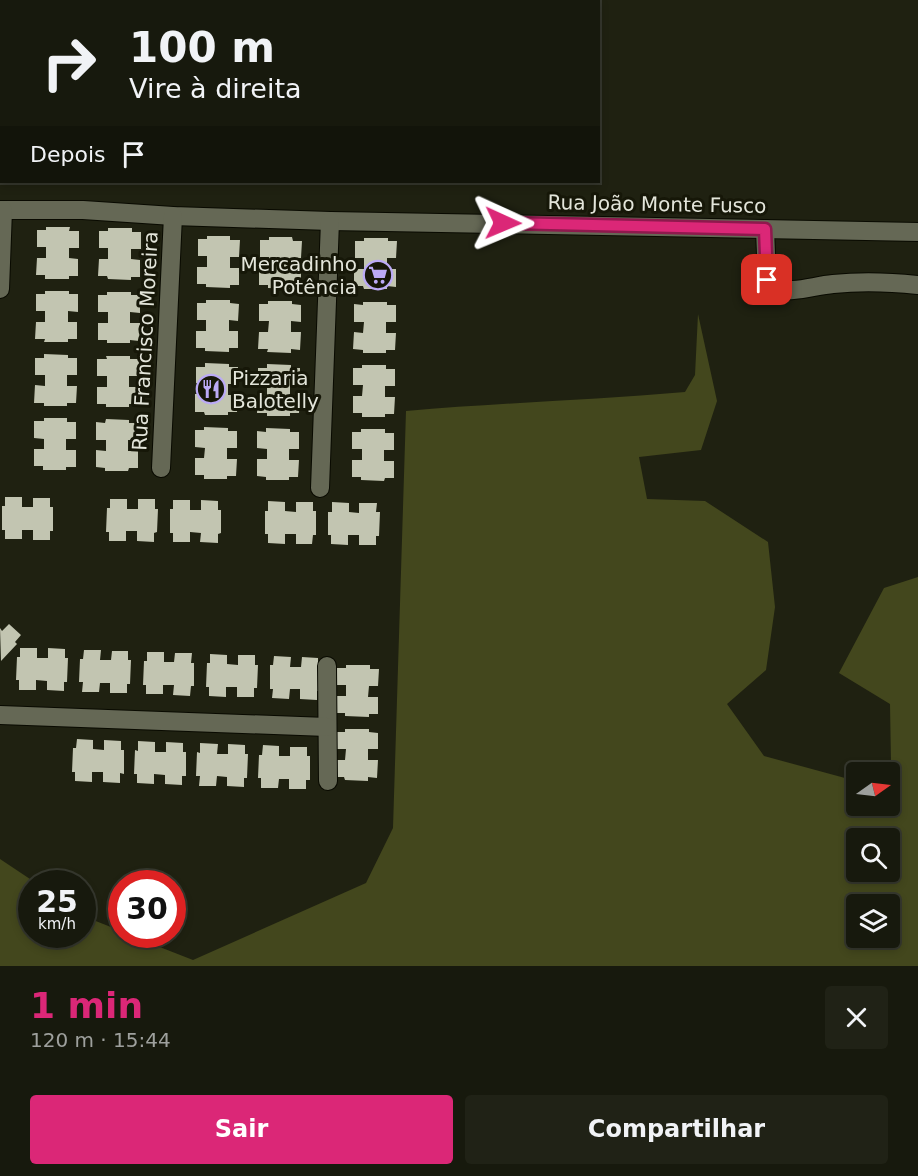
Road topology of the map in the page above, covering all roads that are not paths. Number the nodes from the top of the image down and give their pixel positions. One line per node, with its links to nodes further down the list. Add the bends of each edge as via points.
1 (2, 210): 2 (street, Rua João Monte Fusco); 7 (street)
2 (173, 216): 3 (street, Rua João Monte Fusco); 8 (street, Rua Francisco Moreira)
3 (330, 221): 4 (street, Rua João Monte Fusco); 9 (street)
4 (765, 229): 5 (street, Rua João Monte Fusco); 6 (street, via 767,280 773,288 785,292 833,284)
5 (918, 232)
6 (918, 285)
7 (0, 289)
8 (161, 468)
9 (320, 488)
10 (327, 666): 12 (street)
11 (0, 715): 12 (street)
12 (327, 727): 13 (street)
13 (328, 781)

